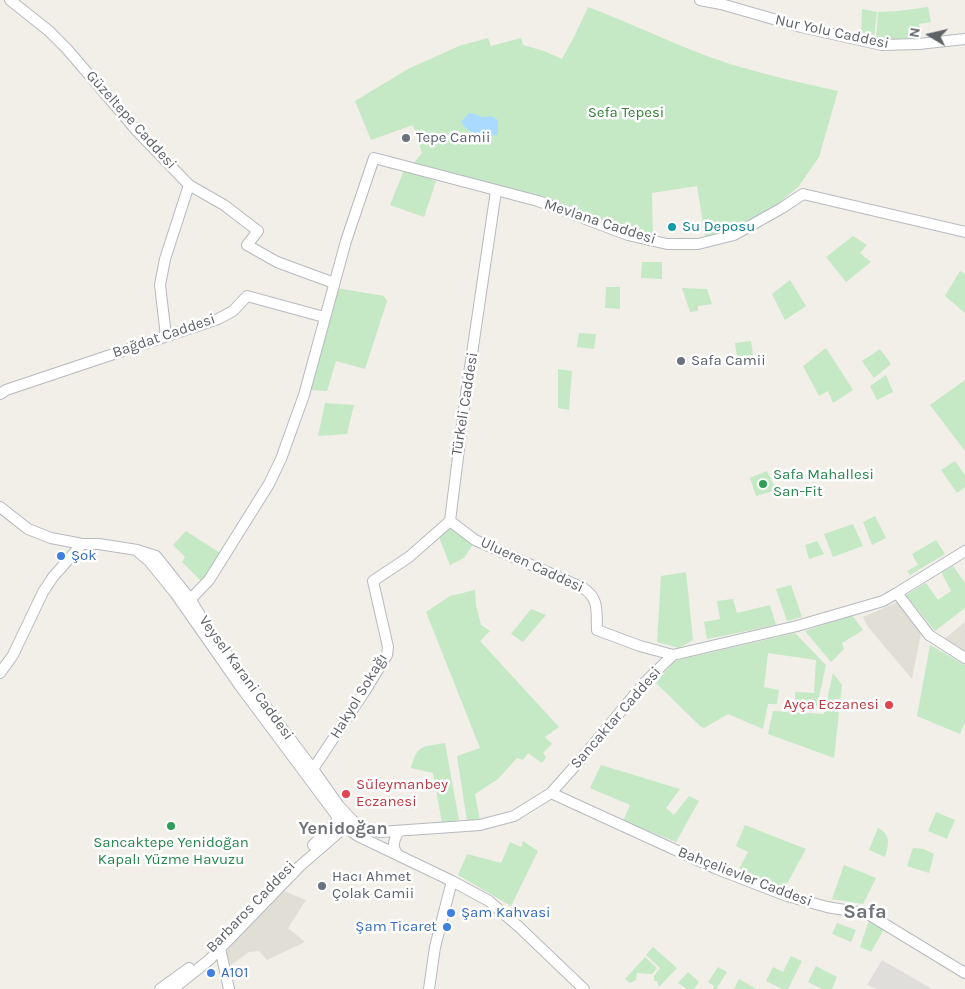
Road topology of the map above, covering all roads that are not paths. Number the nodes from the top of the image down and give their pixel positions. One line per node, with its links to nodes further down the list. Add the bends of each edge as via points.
1 (10, 0): 4 (street, Güzeltepe Caddesi, via 49,30)
2 (700, 0): 3 (street, Nur Yolu Caddesi, via 882,46)
3 (965, 40)
4 (189, 185): 7 (street, Güzeltepe Caddesi, via 224,205 258,231 247,245 277,262); 9 (street, via 160,285)
5 (496, 191): 6 (street, Mevlana Caddesi, via 538,201 628,234 667,244 698,244 734,235 803,194); 7 (street, Mevlana Caddesi, via 374,158); 12 (street, Türkeli Caddesi)
6 (965, 232)
7 (334, 283): 8 (street)
8 (324, 318): 9 (street, Bağdat Caddesi, via 247,296 233,311 218,319); 16 (street, via 304,395 282,459 209,580)
9 (166, 336): 10 (street, Bağdat Caddesi)
10 (0, 394)
11 (0, 507): 13 (street, Veysel Karani Caddesi, via 28,530)
12 (450, 521): 17 (street, Ulueren Caddesi, via 475,540 591,593 595,601 597,630); 20 (street, Hakyol Sokağı, via 409,557 373,581 387,655)
13 (82, 544): 16 (street, Veysel Karani Caddesi, via 137,550 156,556); 19 (street, via 43,592 13,655)
14 (965, 551): 15 (street, Sancaktar Caddesi)
15 (898, 593): 17 (street, Sancaktar Caddesi, via 883,601 797,626); 18 (street, via 929,635)
16 (188, 603): 20 (street, Veysel Karani Caddesi)
17 (672, 655): 21 (street, Sancaktar Caddesi, via 645,682)
18 (965, 658)
19 (0, 673)
20 (310, 772): 22 (street, Veysel Karani Caddesi); 23 (street, Veysel Karani Caddesi, via 339,806)
21 (551, 793): 24 (street, Sancaktar Caddesi, via 514,816 497,821); 32 (street, Bahçelievler Caddesi, via 718,869 787,896 868,914)
22 (329, 806): 23 (street, Veysel Karani Caddesi); 27 (street, via 331,823)
23 (344, 821): 25 (street); 26 (street); 27 (street, Barbaros Caddesi)
24 (399, 831): 25 (street, Sancaktar Caddesi); 29 (street, via 394,847)
25 (380, 832): 28 (street, via 383,841)
26 (358, 836): 27 (street); 28 (street)
27 (328, 837): 31 (street, Barbaros Caddesi)
28 (375, 843): 29 (street)
29 (400, 856): 30 (street)
30 (452, 881): 36 (street); 37 (street, via 489,902)
31 (218, 946): 33 (street, Barbaros Caddesi); 34 (street, Barbaros Caddesi, via 209,960); 35 (street)
32 (965, 973)
33 (160, 989)
34 (173, 989)
35 (229, 989)
36 (428, 989)
37 (584, 989)

